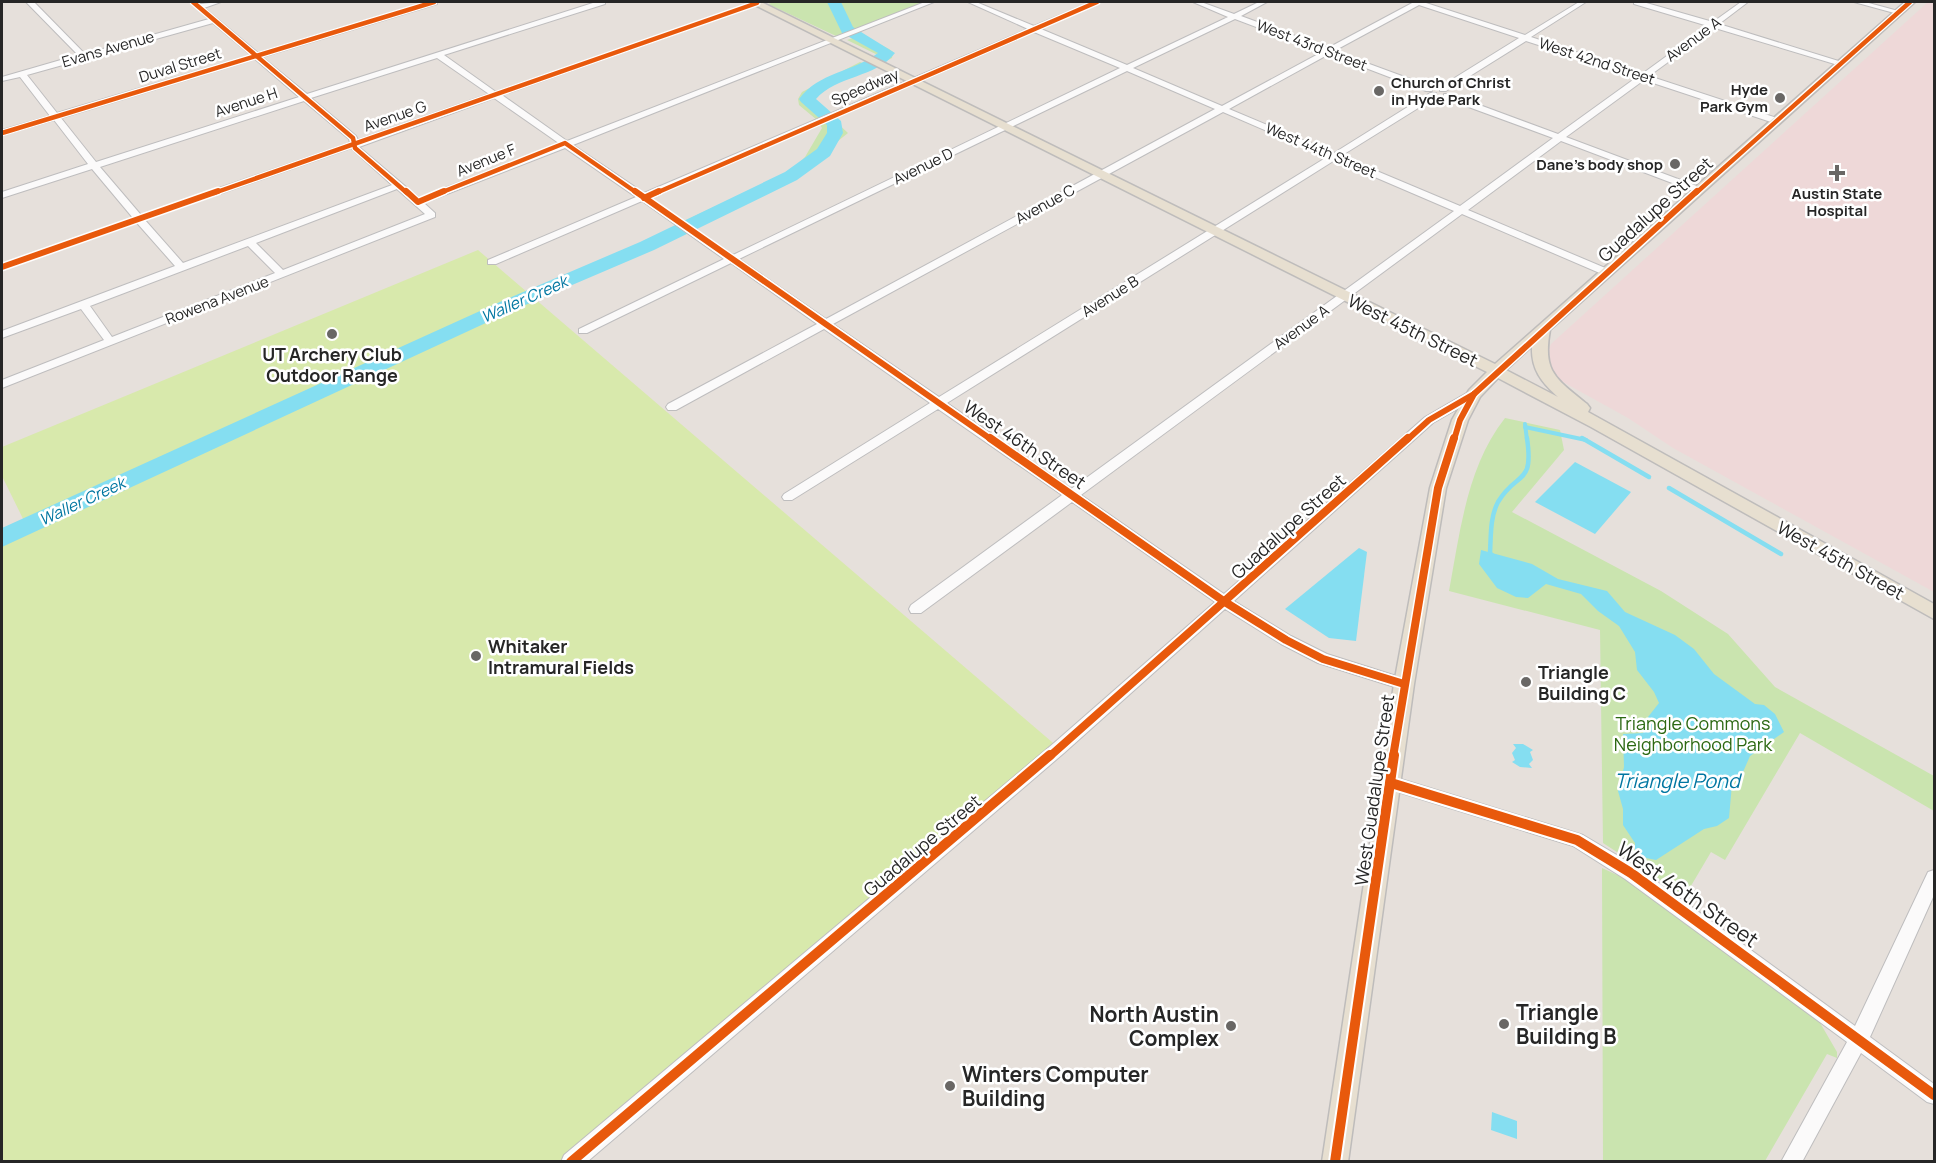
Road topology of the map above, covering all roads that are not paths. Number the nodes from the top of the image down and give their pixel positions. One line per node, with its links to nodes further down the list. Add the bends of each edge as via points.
1 (30, 2): 29 (street)
2 (218, 2): 17 (street)
3 (434, 2): 19 (street, Duval Street)
4 (602, 2): 28 (street, Avenue H)
5 (758, 2): 26 (main road, West 45th Street); 39 (street, Avenue G)
6 (930, 2): 26 (street, Avenue F)
7 (971, 2): 24 (street, West 44th Street)
8 (1097, 2): 24 (street, Speedway)
9 (1196, 2): 21 (street, West 43rd Street)
10 (1264, 2): 21 (street, Avenue D)
11 (1418, 2): 25 (street, West 42nd Street); 27 (street, Avenue C)
12 (1583, 2): 25 (street)
13 (1637, 2): 23 (street)
14 (1745, 2): 23 (street, Avenue A)
15 (1858, 2): 20 (street)
16 (1910, 2): 20 (main road, Guadalupe Street)
17 (196, 4): 22 (street)
18 (394, 5): 19 (street)
19 (403, 11): 30 (street, Duval Street)
20 (1898, 12): 31 (main road, Guadalupe Street)
21 (1234, 16): 27 (street, West 43rd Street); 32 (street, Avenue D)
22 (215, 20): 29 (street, Evans Avenue); 30 (street)
23 (1713, 24): 31 (street); 34 (street, Avenue A)
24 (1035, 29): 32 (street, West 44th Street); 36 (street, Speedway)
25 (1525, 37): 34 (street, West 42nd Street); 38 (street)
26 (832, 40): 36 (main road, West 45th Street); 47 (street, Avenue F)
27 (1328, 51): 37 (street, West 43rd Street); 41 (street, Avenue C)
28 (438, 55): 39 (street, West 46th Street); 40 (street, Avenue H)
29 (83, 56): 33 (street, Evans Avenue)
30 (257, 56): 40 (street); 42 (street, Duval Street)
31 (1841, 63): 43 (main road, Guadalupe Street)
32 (1127, 68): 41 (street, West 44th Street); 44 (street, Avenue D)
33 (22, 74): 35 (street, Evans Avenue); 42 (street)
34 (1642, 76): 43 (street, West 42nd Street); 46 (street, Avenue A)
35 (2, 79)
36 (914, 81): 44 (main road, West 45th Street); 55 (street, Speedway)
37 (1431, 92): 38 (street, West 43rd Street); 49 (street, Avenue B)
38 (1445, 92): 46 (street)
39 (496, 95): 47 (street, West 46th Street); 48 (street, Avenue G)
40 (308, 98): 48 (street); 50 (street, Avenue H)
41 (1222, 108): 49 (street, West 44th Street); 51 (street, Avenue C)
42 (56, 117): 45 (street, Duval Street); 50 (street)
43 (1777, 121): 53 (main road, Guadalupe Street)
44 (1005, 126): 51 (main road, West 45th Street); 61 (street, Avenue D)
45 (2, 133)
46 (1561, 138): 53 (street); 57 (street, Avenue A)
47 (565, 143): 55 (street, West 46th Street); 56 (street, Avenue F)
48 (355, 144): 52 (street); 58 (street, Avenue G)
49 (1334, 156): 57 (street, West 44th Street); 59 (street, Avenue B)
50 (94, 165): 54 (street, Avenue H); 58 (street)
51 (1101, 174): 59 (main road, West 45th Street); 69 (street, Avenue C)
52 (398, 186): 56 (street); 60 (street)
53 (1699, 190): 65 (main road, Guadalupe Street)
54 (2, 195)
55 (644, 198): 61 (street, West 46th Street); 62 (street, Speedway)
56 (417, 202): 66 (street, Rowena Avenue, via 432,215)
57 (1460, 210): 65 (street, West 44th Street); 67 (street, Avenue A)
58 (141, 219): 63 (street, Avenue G); 64 (street)
59 (1215, 231): 67 (main road, West 45th Street); 77 (street, Avenue B)
60 (250, 242): 64 (street); 66 (street)
61 (730, 260): 69 (street, West 46th Street); 71 (street, Avenue D)
62 (492, 262)
63 (2, 267)
64 (181, 267): 68 (street)
65 (1606, 272): 70 (main road, Guadalupe Street)
66 (281, 274): 73 (street, Rowena Avenue)
67 (1345, 296): 74 (main road, West 45th Street); 80 (street, Avenue A)
68 (83, 304): 72 (street); 73 (street)
69 (825, 325): 77 (street, West 46th Street); 78 (street, Avenue C)
70 (1543, 329): 74 (main road, Guadalupe Street); 79 (main road, via 1537,353 1544,374)
71 (583, 331)
72 (2, 335)
73 (110, 341): 75 (street, Rowena Avenue)
74 (1496, 371): 76 (main road, Guadalupe Street); 79 (main road, West 45th Street)
75 (2, 384)
76 (1474, 394): 82 (street, Guadalupe Street, via 1430,420); 85 (main road, West Guadalupe Street, via 1460,420 1438,488)
77 (939, 403): 80 (street, West 46th Street); 81 (street, Avenue B)
78 (672, 407)
79 (1609, 430): 84 (main road, West 45th Street)
80 (1072, 495): 82 (street, West 46th Street); 83 (street, Avenue A)
81 (788, 497)
82 (1225, 602): 85 (street, West 46th Street, via 1314,655); 90 (street, Guadalupe Street, via 1059,748)
83 (916, 609)
84 (1935, 612)
85 (1404, 684): 86 (main road, West Guadalupe Street)
86 (1391, 783): 88 (street, West 46th Street, via 1577,840 1631,873); 91 (main road, West Guadalupe Street)
87 (1935, 878): 88 (street)
88 (1859, 1039): 89 (street, West 46th Street); 92 (street)
89 (1935, 1095)
90 (571, 1161)
91 (1335, 1161)
92 (1791, 1161)

